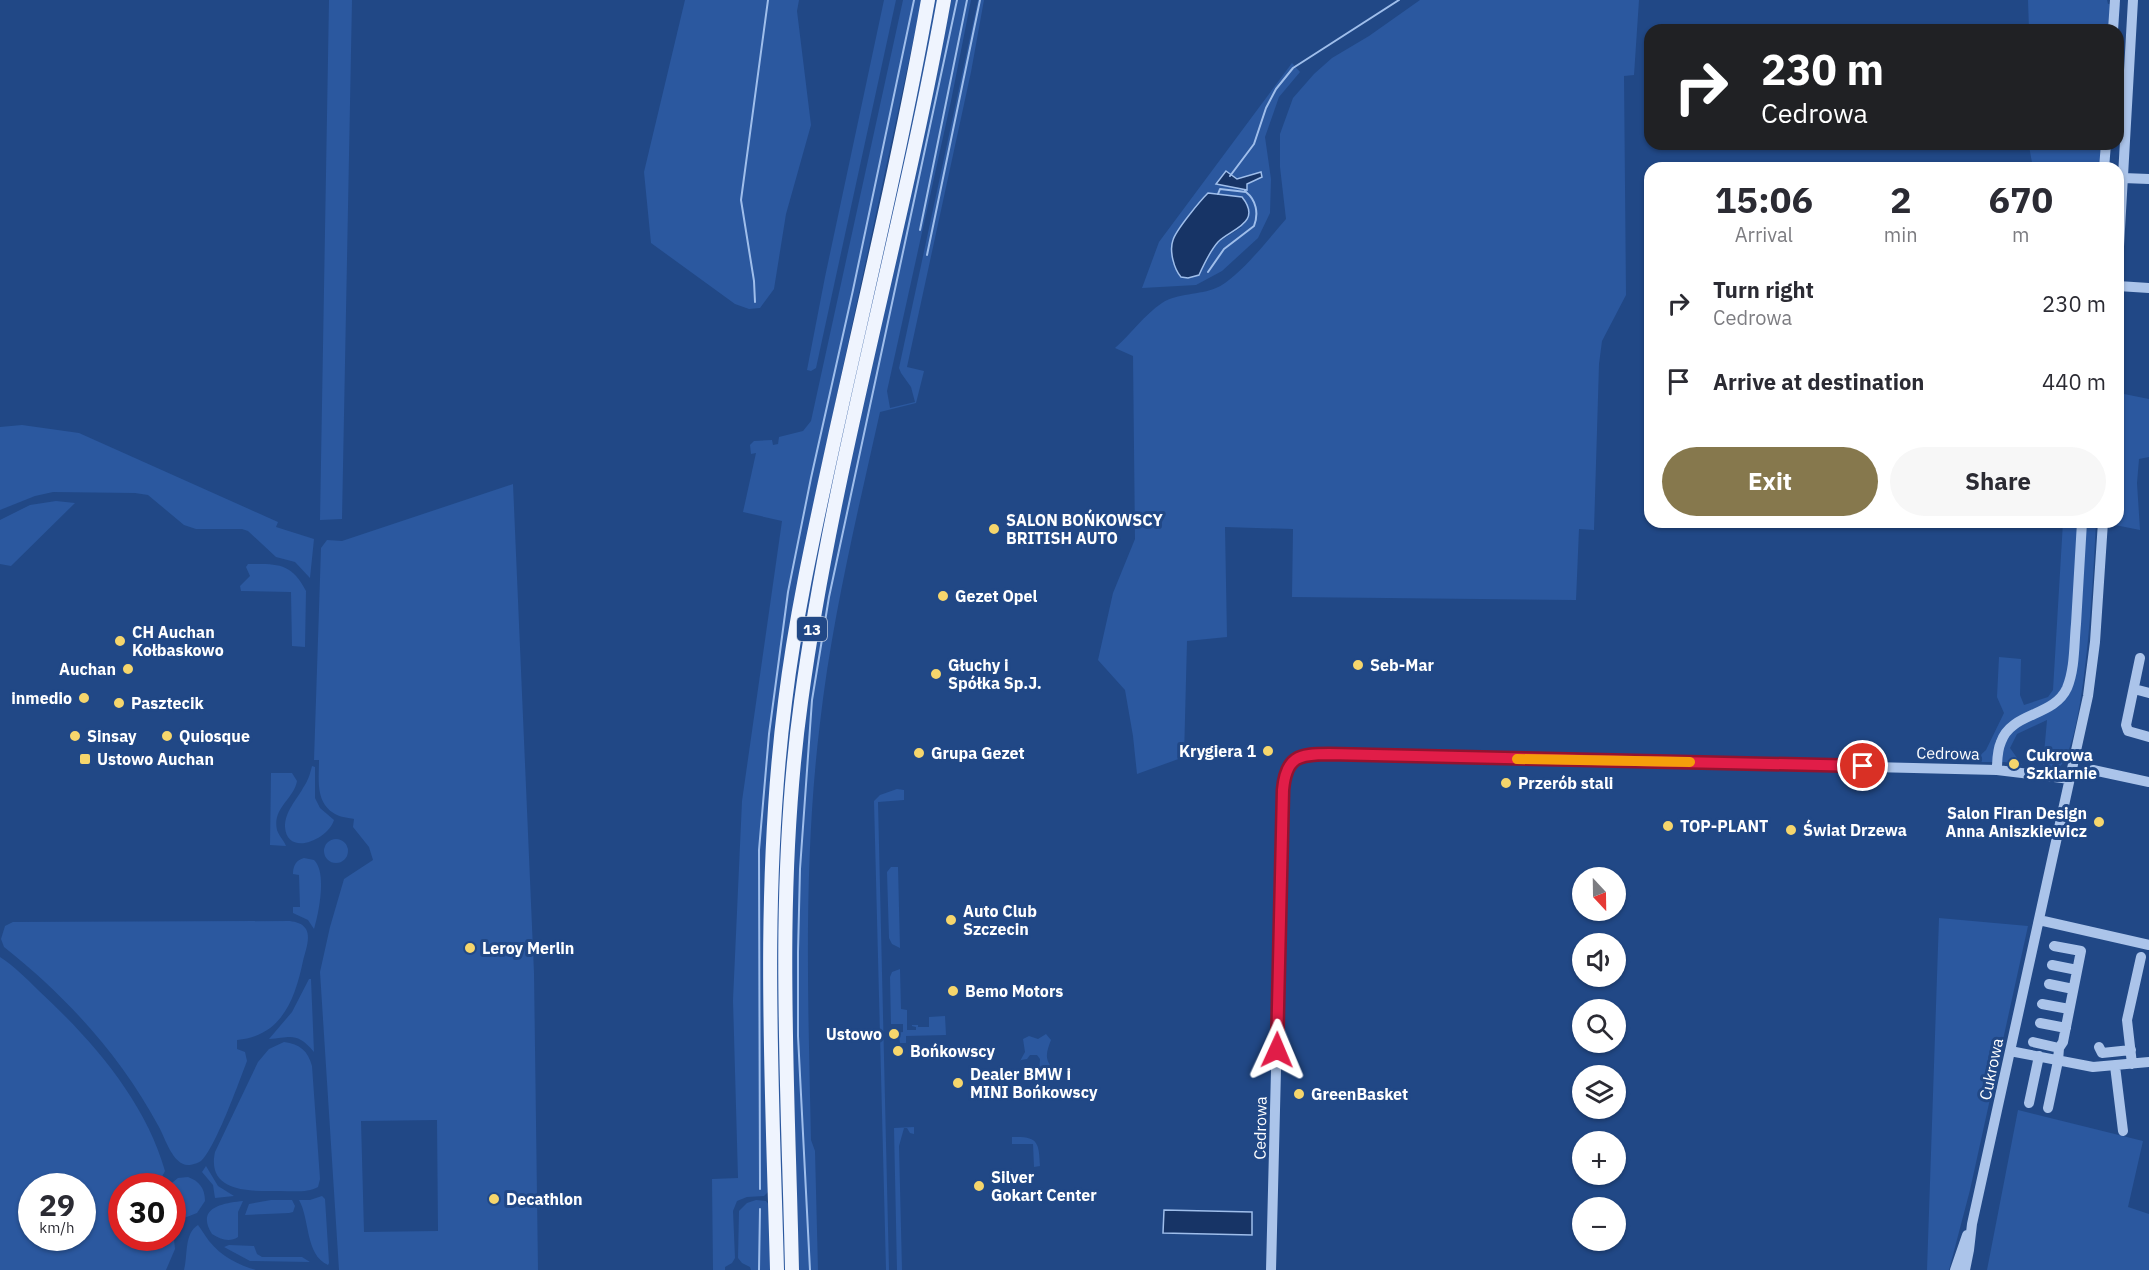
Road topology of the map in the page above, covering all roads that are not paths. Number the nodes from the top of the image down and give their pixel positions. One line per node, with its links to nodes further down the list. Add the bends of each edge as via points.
1 (928, 0): 47 (main road, 13, via 813,535 785,702 774,814 770,932)
2 (944, 0): 48 (main road, 13, via 828,539 800,704 785,926)
3 (2115, 0): 5 (street)
4 (2133, 0): 6 (street)
5 (2113, 24)
6 (2124, 162)
7 (2124, 178): 8 (street)
8 (2149, 179)
9 (2124, 286): 10 (street)
10 (2149, 288)
11 (2082, 528): 17 (street, via 2068,685 2052,705 2006,732 1999,748)
12 (2103, 528): 19 (street, Cukrowa, via 2093,660)
13 (2140, 658): 14 (street)
14 (2134, 689): 15 (street); 16 (street, via 2126,725 2128,731)
15 (2149, 693)
16 (2149, 737)
17 (1997, 770): 19 (street, Cedrowa); 49 (street, Cedrowa, via 1329,754 1295,759 1287,770 1283,790)
18 (2092, 770): 20 (street)
19 (2070, 779): 21 (street, Cukrowa)
20 (2149, 782)
21 (2039, 920): 22 (street); 37 (street, Cukrowa)
22 (2149, 945)
23 (2054, 946): 26 (street, via 2081,951)
24 (2141, 957): 36 (street, via 2127,1020)
25 (2052, 965): 26 (street)
26 (2077, 970): 28 (street)
27 (2049, 984): 28 (street)
28 (2073, 989): 30 (street)
29 (2042, 1004): 30 (street)
30 (2069, 1009): 32 (street)
31 (2040, 1023): 32 (street)
32 (2066, 1028): 35 (street)
33 (2033, 1042): 35 (street)
34 (2099, 1047): 36 (street, via 2102,1053)
35 (2059, 1048): 39 (street)
36 (2130, 1050): 41 (street)
37 (2010, 1051): 38 (street); 46 (street, Cukrowa)
38 (2039, 1056): 39 (street); 43 (street)
39 (2058, 1061): 42 (street, via 2092,1068); 44 (street)
40 (2149, 1062): 41 (street)
41 (2132, 1064): 42 (street)
42 (2115, 1066): 45 (street)
43 (2029, 1103)
44 (2048, 1108)
45 (2122, 1131)
46 (1971, 1224): 50 (street, Cukrowa); 51 (street, Cukrowa)
47 (777, 1270)
48 (792, 1270)
49 (1271, 1270)
50 (1955, 1270)
51 (1965, 1270)

